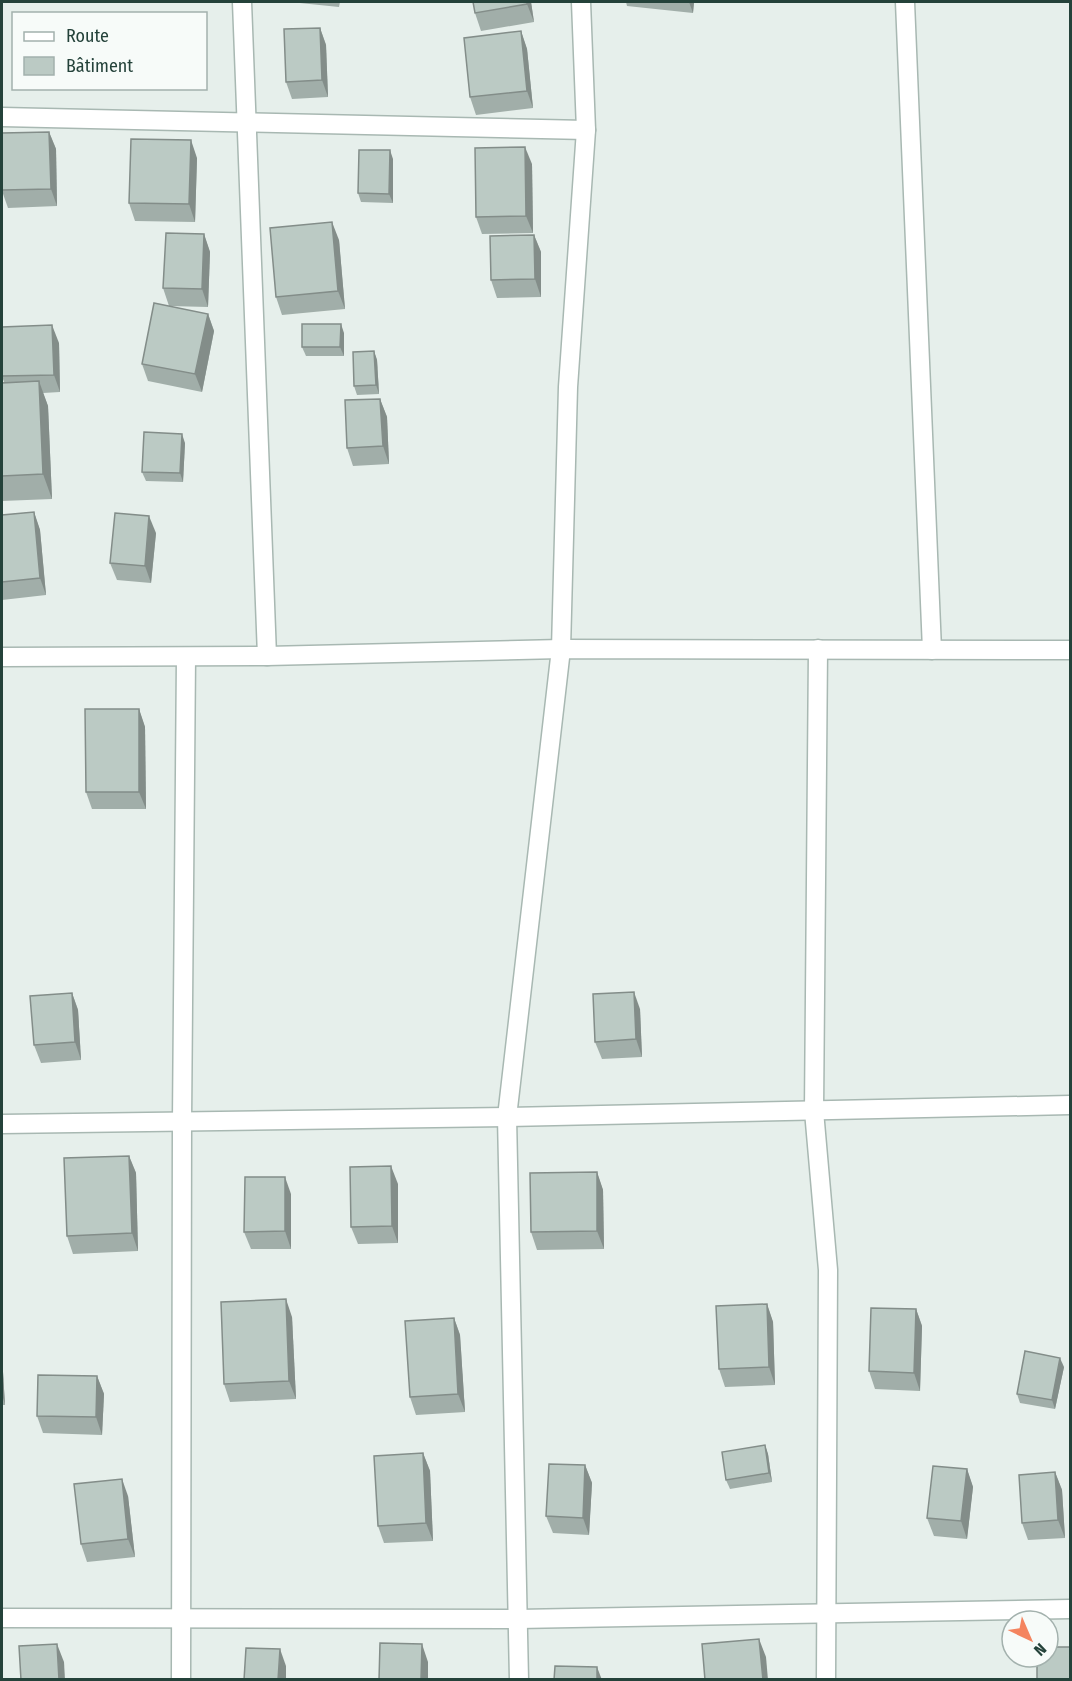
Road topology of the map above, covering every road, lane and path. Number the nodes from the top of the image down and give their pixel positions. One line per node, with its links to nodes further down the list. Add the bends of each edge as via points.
1 (242, 2): 5 (street)
2 (581, 2): 6 (street)
3 (905, 2): 9 (street)
4 (2, 117): 5 (street)
5 (248, 122): 6 (street); 11 (street)
6 (586, 130): 7 (street, via 568,387)
7 (561, 649): 8 (street); 11 (street); 16 (street)
8 (818, 649): 9 (street); 15 (street)
9 (932, 650): 10 (street)
10 (1071, 650)
11 (267, 656): 13 (street)
12 (2, 657): 13 (street)
13 (186, 657): 17 (street)
14 (1071, 1105): 15 (street)
15 (814, 1110): 16 (street); 20 (street, via 828,1270)
16 (507, 1117): 17 (street); 23 (street)
17 (182, 1121): 18 (street); 22 (street)
18 (2, 1124)
19 (1071, 1609): 20 (street)
20 (827, 1613): 23 (street); 26 (street)
21 (2, 1618): 22 (street)
22 (181, 1619): 23 (street); 24 (street)
23 (518, 1619): 25 (street)
24 (181, 1680)
25 (519, 1680)
26 (826, 1680)

